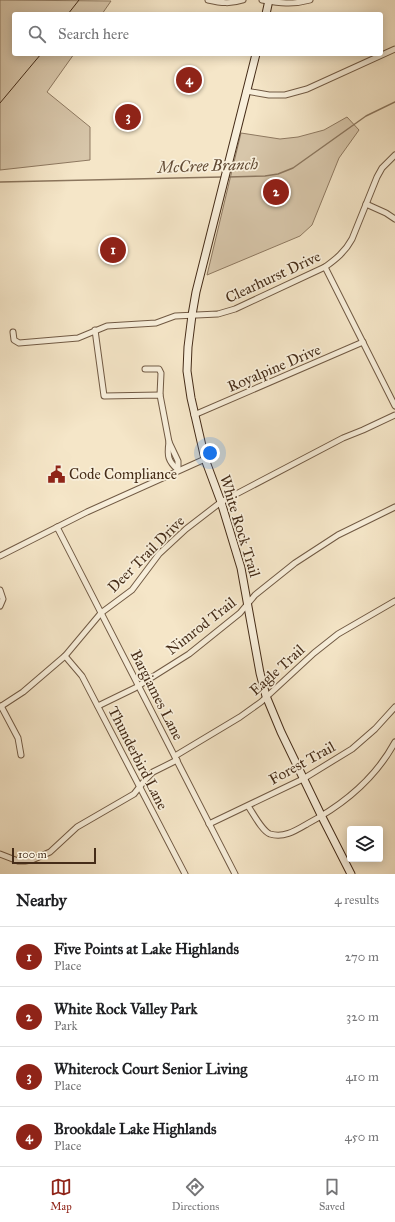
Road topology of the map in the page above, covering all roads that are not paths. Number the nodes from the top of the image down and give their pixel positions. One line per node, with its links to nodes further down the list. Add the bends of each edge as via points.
1 (208, 0): 2 (street, via 231,3)
2 (243, 0)
3 (267, 0): 4 (street, via 285,4); 5 (street)
4 (310, 0)
5 (266, 12)
6 (395, 49): 7 (street)
7 (383, 55)
8 (255, 56): 10 (street, White Rock Trail)
9 (380, 56): 10 (street, via 307,90 269,95)
10 (246, 91): 15 (street, White Rock Trail)
11 (395, 155): 12 (street, Clearhurst Drive, via 382,168)
12 (366, 204): 13 (street); 14 (street, Clearhurst Drive, via 347,248)
13 (395, 219)
14 (325, 268): 15 (street, Clearhurst Drive, via 226,312); 18 (street)
15 (192, 315): 16 (street, Clearhurst Drive, via 175,316 156,323 107,326); 22 (street, White Rock Trail, via 187,371)
16 (95, 330): 17 (street, Clearhurst Drive, via 78,338 19,343 14,340); 20 (street, via 104,396)
17 (13, 332)
18 (363, 342): 21 (street); 22 (street, Royalpine Drive)
19 (145, 369): 20 (street, via 159,369 162,372)
20 (160, 395): 25 (street, via 169,442 168,453 171,464)
21 (395, 406)
22 (194, 415): 24 (street, White Rock Trail)
23 (395, 415): 26 (street, Deer Trail Drive, via 343,438)
24 (205, 459): 25 (street); 26 (street, White Rock Trail)
25 (178, 470): 28 (street)
26 (221, 502): 32 (street, White Rock Trail, via 241,568); 34 (street, Deer Trail Drive, via 173,540 132,590)
27 (395, 506): 32 (street, Nimrod Trail, via 338,535 295,563 255,595)
28 (57, 527): 29 (street); 34 (street, Bargiames Lane)
29 (0, 556)
30 (0, 590): 33 (street, via 3,599)
31 (395, 601): 37 (street, Eagle Trail, via 338,634)
32 (248, 604): 36 (street, Nimrod Trail, via 189,654); 37 (street, White Rock Trail)
33 (0, 606)
34 (101, 613): 35 (street, Deer Trail Drive); 36 (street, Bargiames Lane)
35 (65, 656): 38 (street, Thunderbird Lane, via 82,676); 39 (street, Deer Trail Drive)
36 (138, 685): 38 (street, Nimrod Trail); 43 (street, Bargiames Lane)
37 (266, 696): 43 (street, Eagle Trail, via 240,717); 44 (street, White Rock Trail)
38 (98, 706): 45 (street, Thunderbird Lane)
39 (1, 707): 42 (street, via 18,738)
40 (395, 708): 44 (street, Forest Trail, via 376,729 352,749)
41 (395, 742): 47 (street, via 383,761 359,789)
42 (21, 755)
43 (176, 758): 45 (street, Eagle Trail, via 153,772); 48 (street, Bargiames Lane)
44 (303, 779): 46 (street, Forest Trail); 47 (street, White Rock Trail)
45 (140, 788): 49 (street, Eagle Trail, via 77,827 50,852 32,860 18,861); 50 (street, Thunderbird Lane)
46 (248, 806): 47 (street, via 268,834 278,836 289,834); 48 (street, Forest Trail)
47 (322, 817): 52 (street, White Rock Trail)
48 (209, 824): 51 (street, Bargiames Lane)
49 (0, 854)
50 (185, 874)
51 (235, 874)
52 (351, 874)

